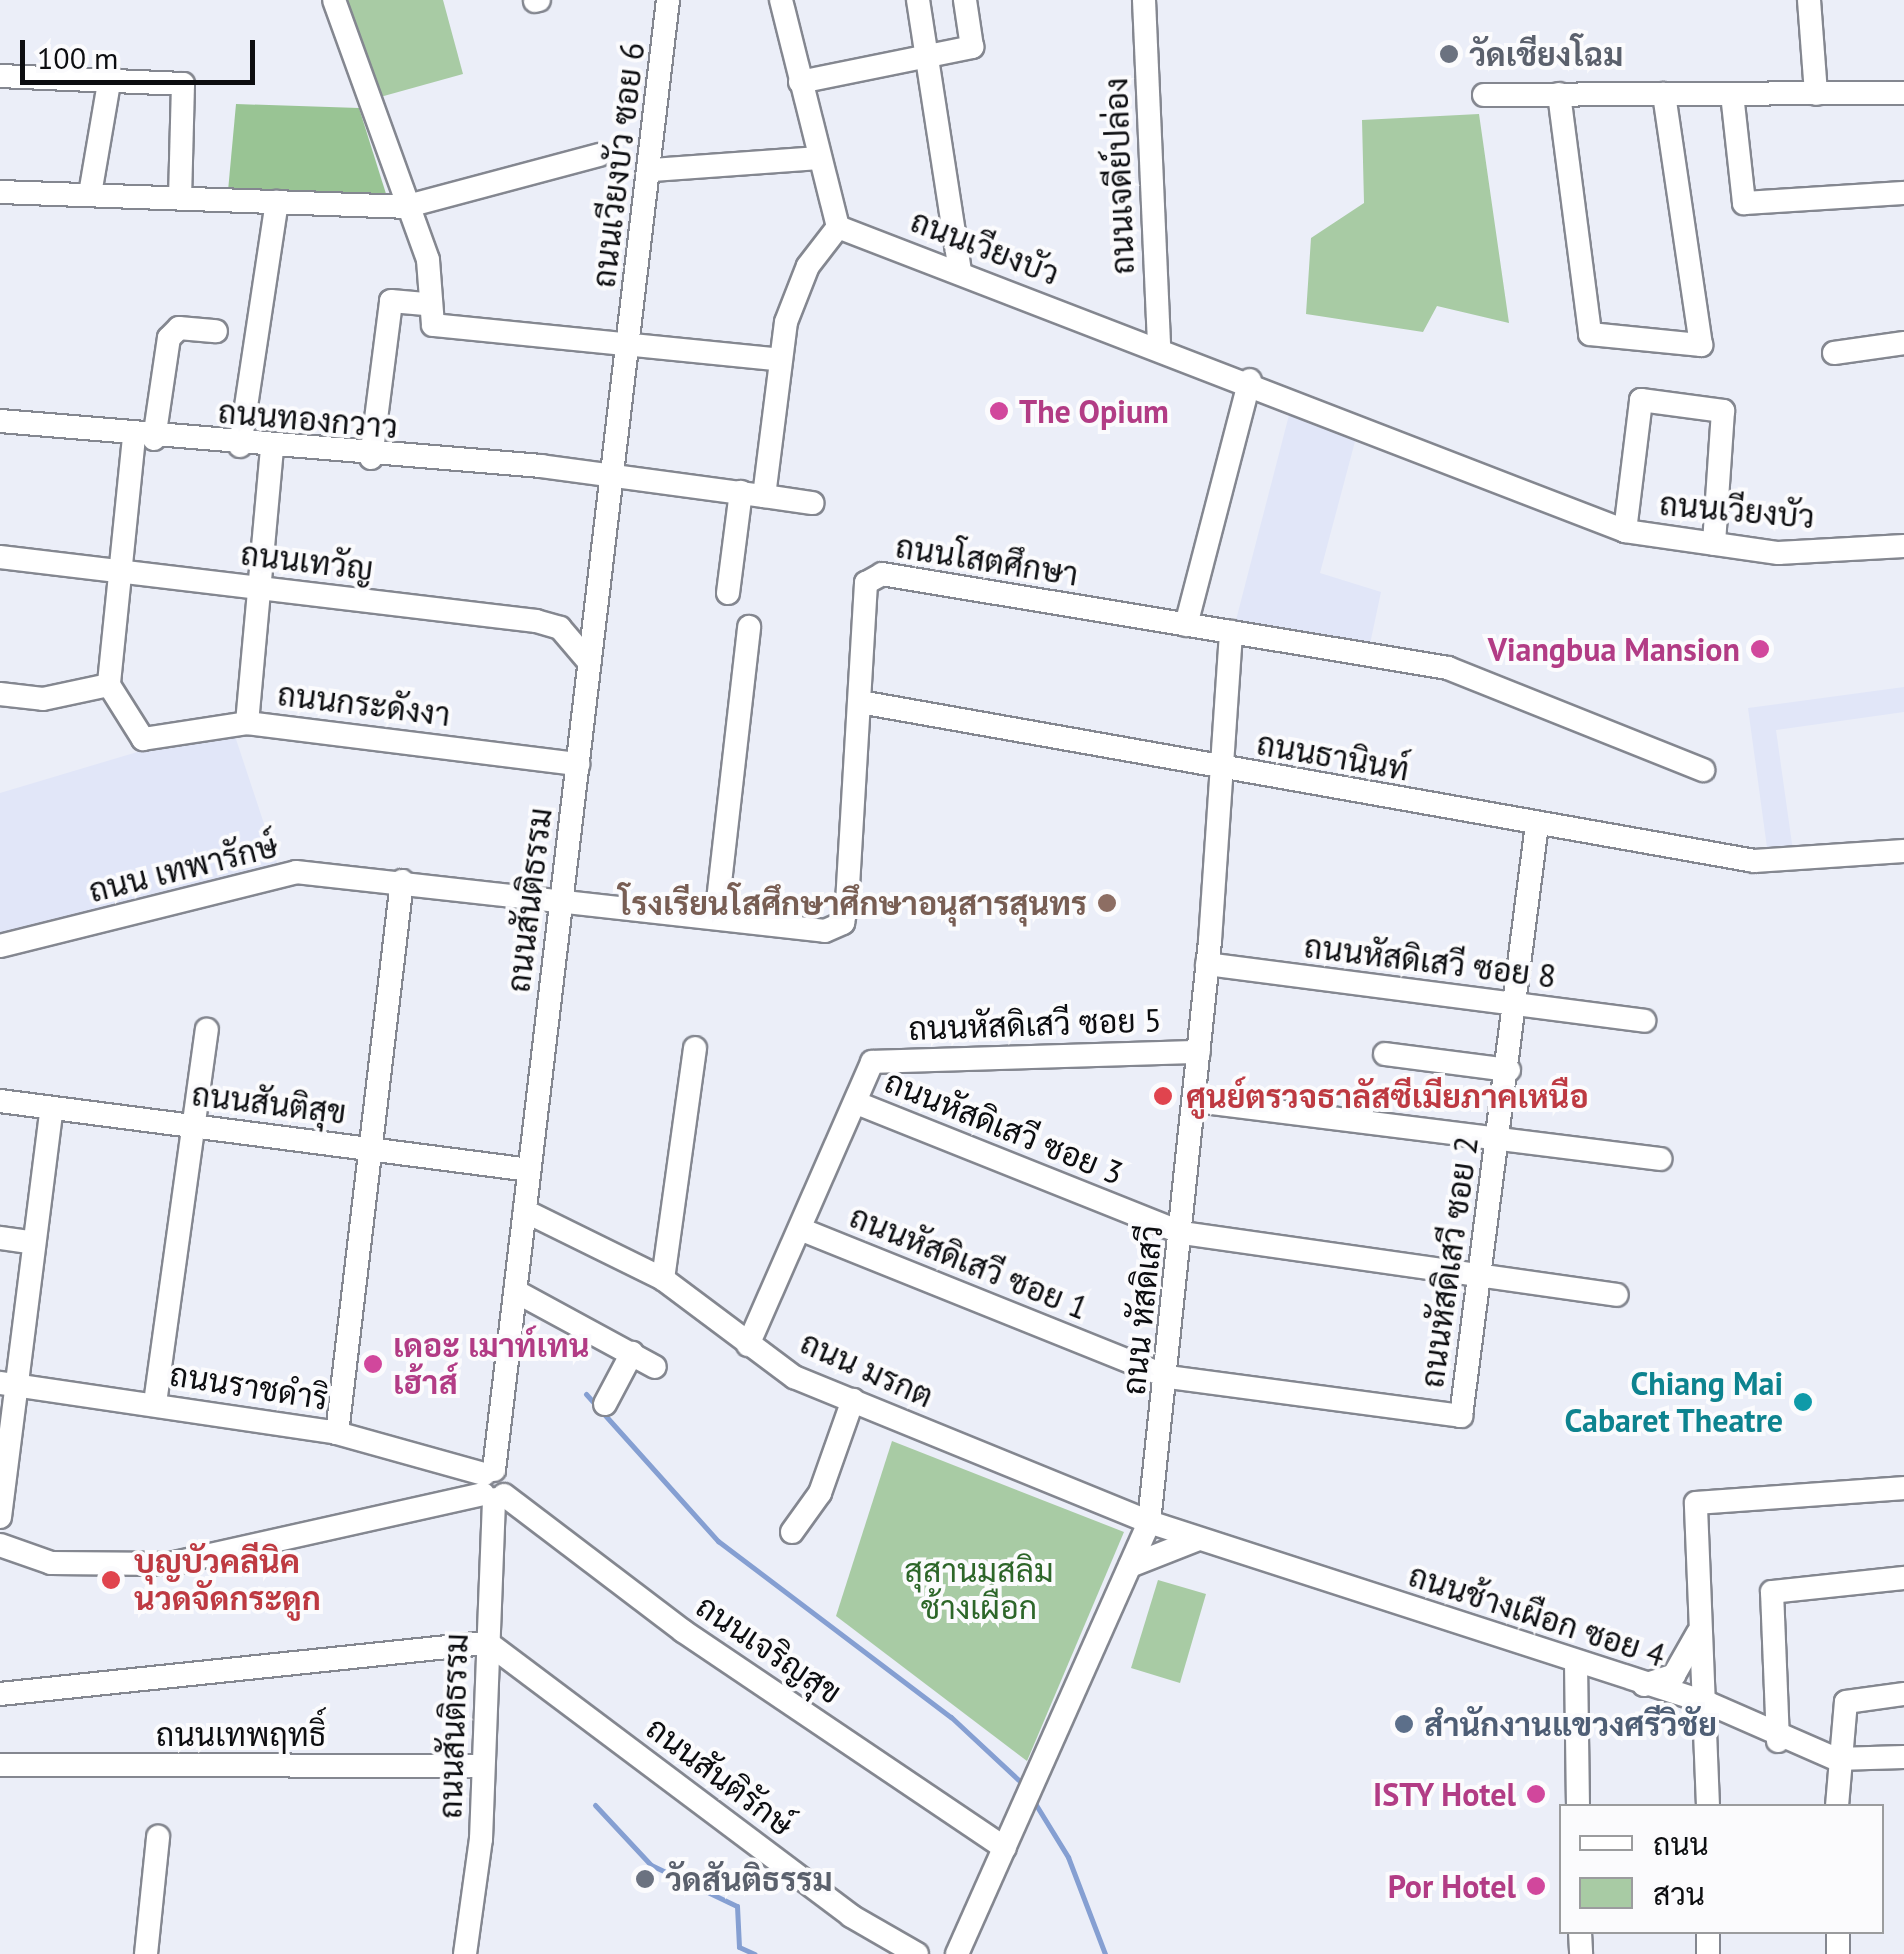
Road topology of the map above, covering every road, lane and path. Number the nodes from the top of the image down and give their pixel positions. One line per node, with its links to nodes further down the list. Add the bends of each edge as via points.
1 (334, 0): 26 (street)
2 (668, 0): 20 (street, ถนนเวียงบัว ซอย 6)
3 (780, 0): 11 (street)
4 (918, 0): 8 (street)
5 (965, 0): 8 (street, via 972,48)
6 (1144, 0): 33 (street, ถนนเจดีย์ปล่อง)
7 (1809, 0): 16 (street)
8 (926, 53): 11 (street); 28 (street)
9 (0, 76): 10 (street)
10 (110, 77): 22 (street); 24 (street, via 182,84)
11 (800, 82): 19 (street)
12 (1904, 93): 16 (street)
13 (1560, 94): 14 (street); 14 (street, via 1590,334 1701,345); 17 (street)
14 (1664, 94): 15 (street)
15 (1732, 94): 16 (street); 23 (street, via 1744,202)
16 (1816, 94)
17 (1484, 95)
18 (598, 155): 26 (street)
19 (819, 158): 20 (street); 27 (street)
20 (653, 170): 31 (street, ถนนเวียงบัว ซอย 6)
21 (0, 192): 22 (street)
22 (90, 194): 24 (street)
23 (1904, 194)
24 (180, 196): 25 (street)
25 (276, 202): 26 (street); 39 (street)
26 (404, 208): 29 (street, via 428,260)
27 (838, 227): 28 (street, ถนนเวียงบัว); 35 (street, via 808,266)
28 (960, 271): 33 (street, ถนนเวียงบัว)
29 (428, 304): 31 (street, via 433,325); 41 (street, via 391,301)
30 (216, 331): 38 (street, via 179,328 169,338)
31 (629, 337): 35 (street); 42 (street, ถนนสันติธรรม)
32 (1904, 343): 34 (street)
33 (1159, 349): 36 (street, ถนนเวียงบัว)
34 (1834, 353)
35 (776, 359): 43 (street)
36 (1250, 380): 45 (street, ถนนเวียงบัว); 52 (street)
37 (0, 421): 38 (street, ถนนทองกวาว)
38 (144, 438): 39 (street, ถนนทองกวาว); 49 (street)
39 (240, 446): 40 (street, ถนนทองกวาว)
40 (272, 450): 41 (street, ถนนทองกวาว); 50 (street)
41 (372, 458): 42 (street, ถนนทองกวาว)
42 (612, 473): 43 (street, ถนนทองกวาว); 55 (street, ถนนสันติธรรม)
43 (752, 494): 44 (street, ถนนทองกวาว); 51 (street)
44 (812, 502)
45 (1625, 532): 46 (street, ถนนเวียงบัว); 46 (street, via 1642,400 1723,411)
46 (1714, 544): 47 (street, ถนนเวียงบัว, via 1778,553)
47 (1904, 546)
48 (0, 557): 49 (street, ถนนเทวัญ)
49 (120, 571): 50 (street, ถนนเทวัญ); 56 (street)
50 (260, 588): 55 (street, ถนนเทวัญ, via 536,621 566,632); 59 (street)
51 (728, 593)
52 (1186, 624): 54 (street, ถนนโสตศึกษา); 58 (street, ถนนโสตศึกษา, via 872,576)
53 (750, 627): 67 (street)
54 (1231, 632): 61 (street, ถนน หัสดิเสวี); 62 (street, ถนนโสตศึกษา, via 1448,668)
55 (590, 662): 60 (street, ถนนสันติธรรม)
56 (108, 685): 57 (street, via 42,699); 59 (street, ถนนกระดังงา, via 143,739)
57 (0, 694)
58 (860, 702): 61 (street, ถนนธานินท์); 67 (street, ถนนโสตศึกษา, via 843,923 825,931)
59 (247, 722): 60 (street, ถนนกระดังงา)
60 (578, 764): 66 (street, ถนนสันติธรรม)
61 (1221, 770): 63 (street, ถนนธานินท์); 69 (street, ถนน หัสดิเสวี)
62 (1703, 770)
63 (1537, 824): 64 (street, ถนนธานินท์, via 1797,862); 70 (street, ถนนหัสดิเสวี ซอย 2)
64 (1904, 851)
65 (402, 881): 66 (street, ถนน เทพารักษ์); 68 (street, ถนน เทพารักษ์, via 296,872); 83 (street)
66 (562, 902): 67 (street, ถนนโสตศึกษา); 85 (street, ถนนสันติธรรม)
67 (716, 918)
68 (0, 946)
69 (1207, 964): 70 (street, ถนนหัสดิเสวี ซอย 8); 74 (street, ถนน หัสดิเสวี)
70 (1518, 1005): 71 (street, ถนนหัสดิเสวี ซอย 8); 76 (street, ถนนหัสดิเสวี ซอย 2)
71 (1644, 1022)
72 (207, 1030): 81 (street)
73 (695, 1048): 92 (street)
74 (1199, 1052): 78 (street, ถนน หัสดิเสวี); 79 (street, ถนนหัสดิเสวี ซอย 5, via 872,1062)
75 (1386, 1054): 76 (street)
76 (1508, 1070): 82 (street, ถนนหัสดิเสวี ซอย 2)
77 (0, 1101): 80 (street, ถนนสันติสุข)
78 (1195, 1101): 82 (street); 88 (street, ถนน หัสดิเสวี)
79 (857, 1103): 87 (street); 88 (street, ถนนหัสดิเสวี ซอย 3)
80 (52, 1108): 81 (street, ถนนสันติสุข); 90 (street)
81 (192, 1126): 83 (street, ถนนสันติสุข); 101 (street)
82 (1498, 1139): 84 (street); 91 (street, ถนนหัสดิเสวี ซอย 2)
83 (367, 1149): 85 (street, ถนนสันติสุข); 103 (street)
84 (1660, 1160)
85 (530, 1170): 86 (street, ถนนสันติธรรม)
86 (525, 1211): 92 (street, ถนน มรกต); 93 (street, ถนนสันติธรรม)
87 (800, 1229): 95 (street); 98 (street, ถนนหัสดิเสวี ซอย 1)
88 (1182, 1234): 91 (street, ถนนหัสดิเสวี ซอย 3); 98 (street, ถนน หัสดิเสวี)
89 (0, 1238): 90 (street)
90 (34, 1243): 99 (street)
91 (1481, 1276): 94 (street, ถนนหัสดิเสวี ซอย 3); 98 (street, ถนนหัสดิเสวี ซอย 2, via 1461,1416)
92 (663, 1279): 95 (street, ถนน มรกต)
93 (515, 1291): 96 (street); 104 (street, ถนนสันติธรรม)
94 (1617, 1295)
95 (748, 1345): 100 (street, ถนน มรกต)
96 (632, 1353): 97 (street); 102 (street)
97 (655, 1367)
98 (1169, 1376): 107 (street, ถนน หัสดิเสวี)
99 (9, 1384): 101 (street, ถนนราชดำริ); 106 (street)
100 (853, 1400): 107 (street, ถนน มรกต); 108 (street, via 820,1493)
101 (155, 1403): 103 (street, ถนนราชดำริ)
102 (605, 1404)
103 (338, 1432): 104 (street, ถนนราชดำริ)
104 (492, 1486): 110 (street, via 170,1564 51,1563); 114 (street, ถนนสันติธรรม); 129 (street, ถนนเจริญสุข, via 683,1631)
105 (1904, 1488): 113 (street, via 1696,1504)
106 (0, 1517)
107 (1149, 1522): 109 (street, ถนนช้างเผือก ซอย 4); 111 (street, ถนน หัสดิเสวี)
108 (792, 1532)
109 (1199, 1540): 111 (street); 115 (street, ถนนช้างเผือก ซอย 4)
110 (0, 1546)
111 (1130, 1566): 129 (street, ถนน หัสดิเสวี)
112 (1904, 1578): 120 (street, via 1772,1592)
113 (1698, 1633): 116 (street, via 1674,1676); 119 (street)
114 (488, 1643): 117 (street); 124 (street, ถนนสันติธรรม); 132 (street, ถนนสันติรักษ์, via 851,1916)
115 (1576, 1663): 116 (street, ถนนช้างเผือก ซอย 4); 125 (street)
116 (1644, 1684): 119 (street, ถนนช้างเผือก ซอย 4)
117 (0, 1694)
118 (1904, 1694): 122 (street, via 1846,1702)
119 (1708, 1703): 120 (street, ถนนช้างเผือก ซอย 4); 126 (street)
120 (1778, 1741): 122 (street, ถนนช้างเผือก ซอย 4)
121 (1904, 1757): 122 (street, ถนนช้างเผือก ซอย 4)
122 (1836, 1760): 127 (street)
123 (0, 1765): 124 (street, ถนนเทพฤทธิ์)
124 (483, 1766): 131 (street, ถนนสันติธรรม)
125 (1578, 1804)
126 (1708, 1804)
127 (1837, 1804)
128 (158, 1837): 130 (street)
129 (1005, 1848): 133 (street, ถนน หัสดิเสวี)
130 (146, 1954)
131 (465, 1954)
132 (918, 1954)
133 (957, 1954)

